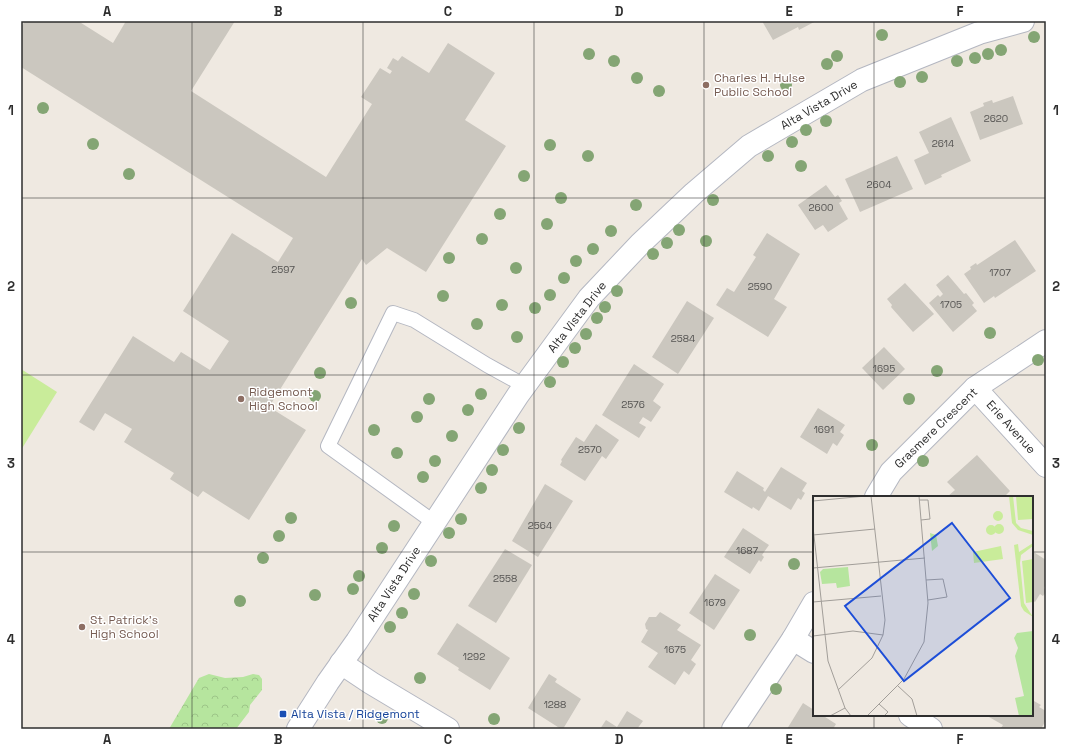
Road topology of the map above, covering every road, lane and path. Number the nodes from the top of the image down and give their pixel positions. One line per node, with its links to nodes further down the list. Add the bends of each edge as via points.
1 (1023, 21): 3 (street, Alta Vista Drive, via 979,33 862,80 749,146 640,244 589,298)
2 (1046, 341): 4 (street, Grasmere Crescent)
3 (525, 386): 7 (street, Alta Vista Drive); 7 (lane, via 414,320 392,313 328,446)
4 (975, 388): 5 (street, Erie Avenue); 6 (street, Grasmere Crescent, via 891,472)
5 (1046, 466)
6 (877, 496)
7 (435, 523): 11 (street, Alta Vista Drive)
8 (813, 605): 9 (street)
9 (793, 639): 10 (street); 15 (street)
10 (813, 651)
11 (341, 663): 13 (street, Alta Vista Drive); 14 (street)
12 (912, 716): 16 (street)
13 (298, 729)
14 (448, 729)
15 (734, 729)
16 (931, 729)

